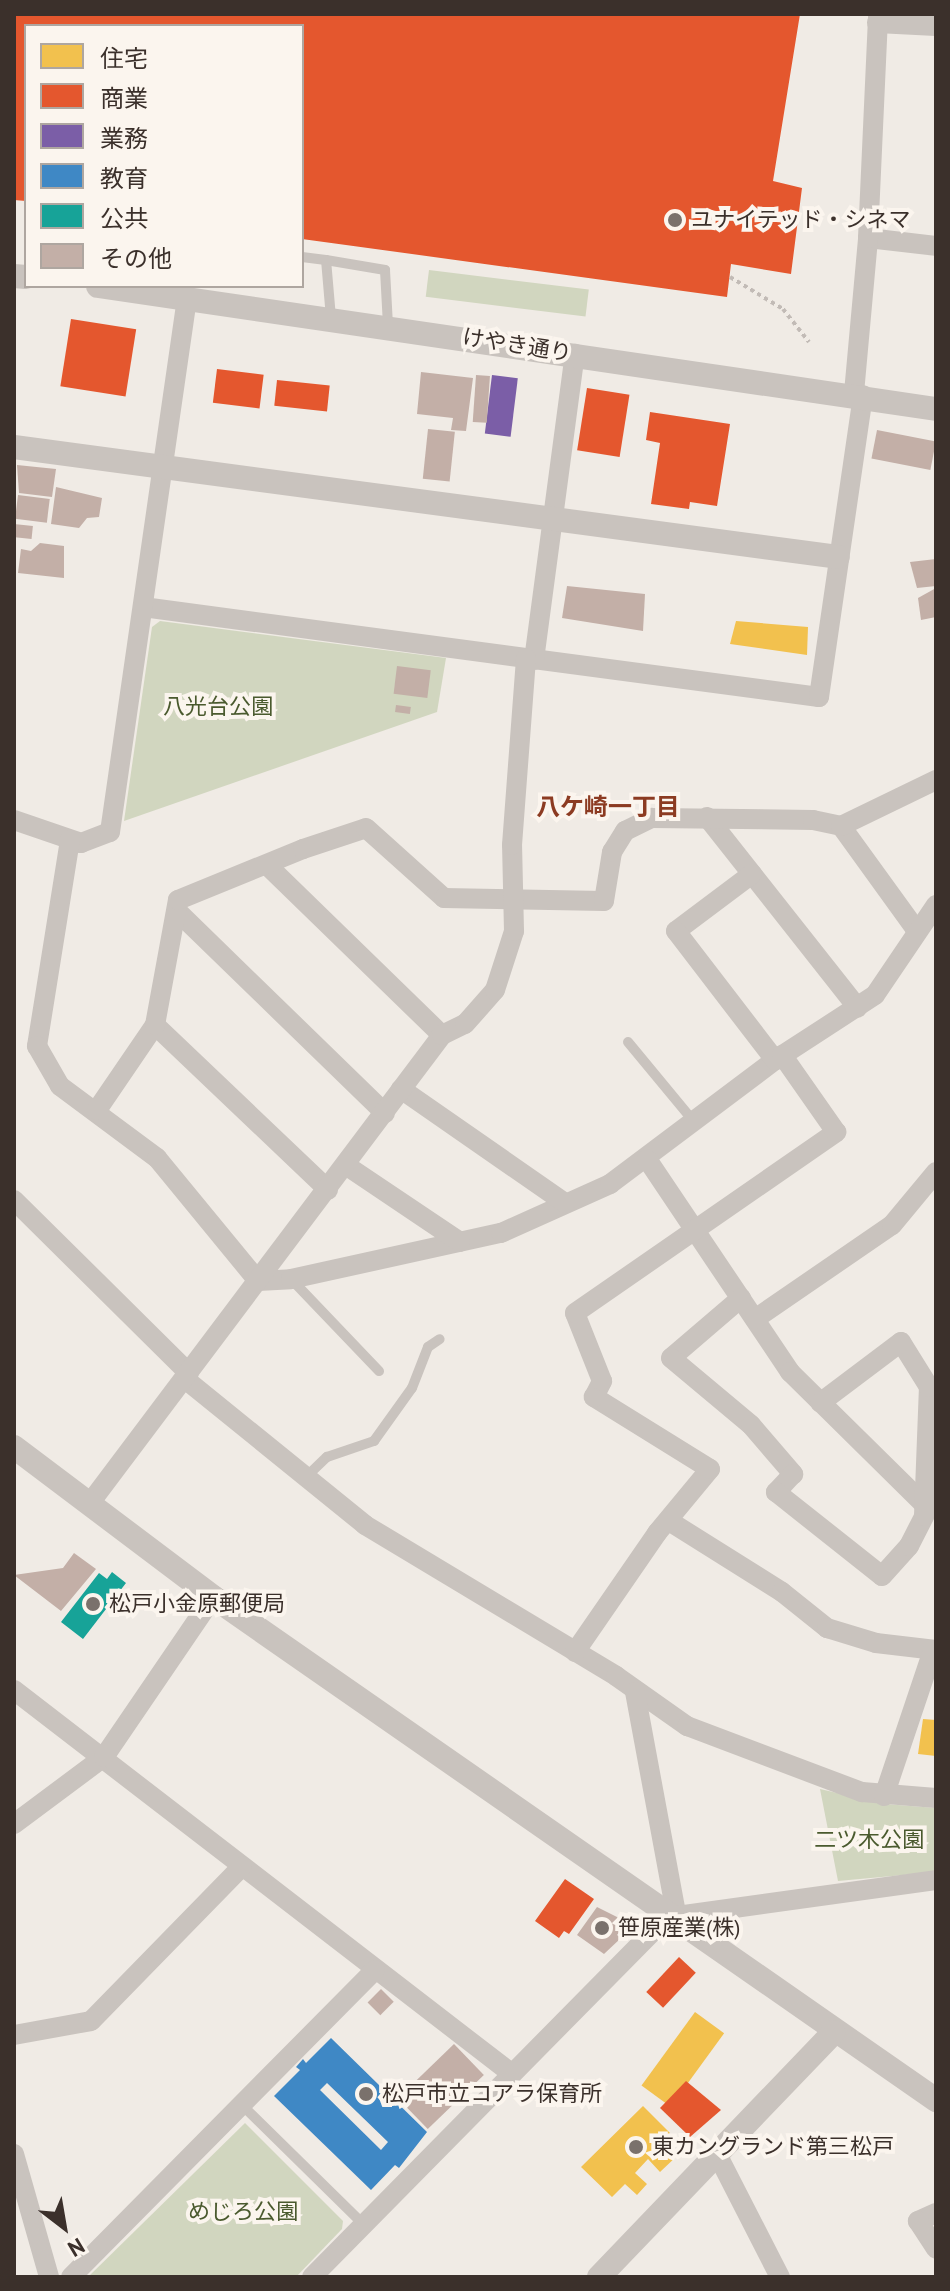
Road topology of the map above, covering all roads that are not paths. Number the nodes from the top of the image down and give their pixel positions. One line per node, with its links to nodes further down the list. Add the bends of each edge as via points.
1 (878, 18): 2 (street); 3 (street)
2 (936, 26)
3 (868, 238): 4 (street); 12 (street)
4 (936, 246)
5 (304, 257): 6 (lane)
6 (326, 260): 9 (lane); 10 (lane, via 385,270)
7 (117, 288): 8 (street, けやき通り)
8 (187, 298): 9 (street, けやき通り); 15 (street)
9 (331, 318): 10 (street, けやき通り)
10 (388, 325): 11 (street, けやき通り)
11 (575, 354): 12 (street, けやき通り); 16 (street)
12 (858, 394): 13 (street, けやき通り); 17 (street)
13 (936, 409)
14 (14, 447): 15 (street)
15 (165, 466): 16 (street); 18 (street)
16 (553, 520): 17 (street); 19 (street)
17 (838, 557): 19 (street, via 819,697)
18 (143, 607): 19 (street); 24 (street, via 110,832 81,843)
19 (530, 660): 27 (street, via 512,845)
20 (936, 780): 23 (street)
21 (707, 817): 23 (street, via 813,820); 26 (street); 27 (street, via 652,818 625,831 612,852 604,901)
22 (14, 820): 24 (street)
23 (841, 826): 30 (street)
24 (70, 840): 37 (street, via 37,1046 60,1086)
25 (267, 865): 27 (street, via 366,828 444,898); 29 (street, via 178,900); 33 (street)
26 (752, 874): 31 (street); 35 (street, via 676,931)
27 (513, 902): 33 (street, via 511,949 495,990 465,1024)
28 (936, 905): 30 (street)
29 (177, 911): 32 (street); 38 (street)
30 (917, 931): 31 (street, via 875,995)
31 (858, 1008): 35 (street)
32 (155, 1025): 37 (street); 43 (street)
33 (442, 1035): 36 (street)
34 (628, 1042): 39 (lane)
35 (779, 1058): 39 (street); 46 (street, via 836,1132)
36 (401, 1089): 38 (street); 45 (street)
37 (97, 1110): 49 (street, via 157,1158)
38 (385, 1113): 41 (street)
39 (695, 1123): 40 (street)
40 (647, 1159): 45 (street); 46 (street)
41 (347, 1166): 43 (street); 47 (street)
42 (936, 1172): 51 (street, via 892,1225)
43 (328, 1190): 49 (street)
44 (14, 1200): 54 (street)
45 (565, 1203): 47 (street, via 501,1233)
46 (695, 1229): 50 (street); 60 (street, via 575,1313 602,1381 594,1397 710,1469)
47 (460, 1242): 48 (street)
48 (291, 1279): 49 (street); 53 (lane)
49 (258, 1281): 54 (street)
50 (741, 1298): 51 (street); 59 (street, via 671,1358 751,1425 793,1474 776,1492 882,1576 909,1546)
51 (755, 1319): 55 (street, via 790,1372)
52 (440, 1339): 57 (lane, via 428,1347 412,1388 374,1441 327,1457)
53 (379, 1371)
54 (187, 1376): 57 (street); 58 (street)
55 (820, 1403): 59 (street); 59 (street, via 901,1342 929,1387)
56 (14, 1447): 58 (street)
57 (304, 1479): 63 (street, via 365,1525)
58 (90, 1503): 61 (street)
59 (926, 1506)
60 (669, 1521): 62 (street, via 782,1592 827,1628 876,1643); 63 (street)
61 (213, 1597): 66 (street); 72 (street)
62 (934, 1650): 67 (street)
63 (575, 1652): 65 (street)
64 (14, 1690): 66 (street)
65 (635, 1692): 67 (street, via 687,1726 818,1777); 72 (street)
66 (104, 1757): 69 (street); 70 (street)
67 (884, 1796): 68 (street)
68 (936, 1798)
69 (14, 1824)
70 (242, 1866): 73 (street); 75 (street, via 91,2021)
71 (936, 1880): 72 (street)
72 (675, 1916): 74 (street); 76 (street)
73 (375, 1970): 76 (street); 78 (street)
74 (834, 2032): 77 (street); 79 (street)
75 (14, 2035)
76 (511, 2073): 82 (street)
77 (936, 2100)
78 (242, 2105): 82 (lane); 86 (street)
79 (718, 2156): 87 (street); 88 (street)
80 (15, 2161): 85 (street)
81 (936, 2213): 83 (street, via 918,2221)
82 (363, 2224): 84 (street)
83 (936, 2249)
84 (321, 2274)
85 (49, 2277)
86 (71, 2277)
87 (599, 2277)
88 (780, 2277)

